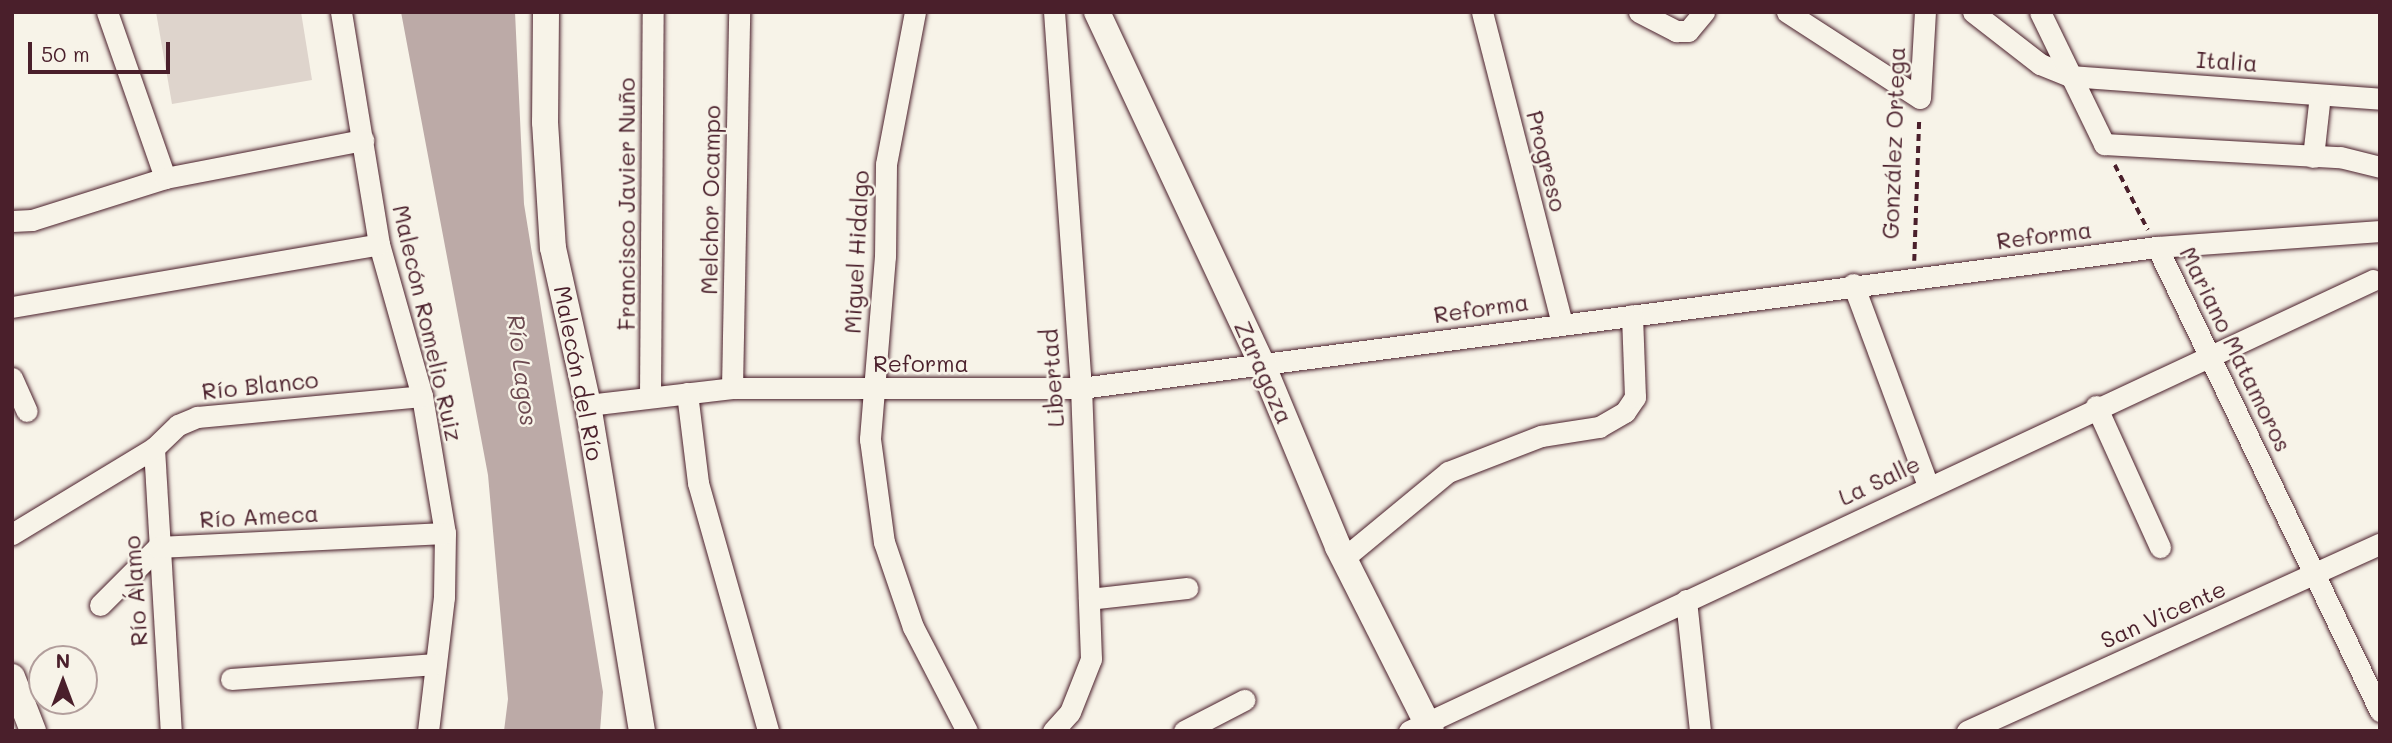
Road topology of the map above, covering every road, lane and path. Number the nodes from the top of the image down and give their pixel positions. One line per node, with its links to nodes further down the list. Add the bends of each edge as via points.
1 (107, 12): 24 (street)
2 (341, 12): 20 (street, Malecón Romelio Ruiz)
3 (546, 12): 44 (street, Malecón del Río, via 545,121 553,248)
4 (653, 12): 43 (street, Francisco Javier Nuño)
5 (739, 12): 38 (street, Melchor Ocampo)
6 (915, 12): 40 (street, Miguel Hidalgo, via 886,164 885,256)
7 (1054, 12): 39 (street, Libertad)
8 (1097, 12): 36 (street, Zaragoza)
9 (1482, 12): 34 (street, Progreso)
10 (1639, 12): 11 (street, via 1676,31 1688,31)
11 (1704, 12)
12 (1787, 12): 18 (street)
13 (1925, 12): 18 (street, González Ortega)
14 (1973, 12): 16 (street, Italia, via 2040,64)
15 (2040, 12): 16 (street)
16 (2070, 76): 17 (street, Italia); 21 (street)
17 (2320, 95): 19 (street, Italia); 22 (street)
18 (1920, 98): 29 (path, González Ortega)
19 (2380, 99)
20 (363, 140): 24 (street); 27 (street, Malecón Romelio Ruiz)
21 (2104, 144): 22 (street); 28 (path, Mariano Matamoros)
22 (2313, 157): 23 (street, via 2340,157)
23 (2380, 167)
24 (164, 178): 25 (street, via 32,220)
25 (12, 221)
26 (2380, 231): 28 (street, Reforma)
27 (379, 244): 32 (street); 42 (street, Malecón Romelio Ruiz)
28 (2157, 247): 29 (street, Reforma); 35 (street, Mariano Matamoros)
29 (1914, 277): 31 (street, Reforma)
30 (2373, 279): 35 (street, La Salle)
31 (1853, 284): 33 (street, Reforma); 48 (street)
32 (12, 307)
33 (1632, 314): 34 (street, Reforma); 54 (street, via 1637,372 1635,397 1625,412 1599,427 1541,436 1448,472)
34 (1562, 324): 36 (street, Reforma)
35 (2209, 355): 45 (street, La Salle); 55 (street, Mariano Matamoros)
36 (1262, 364): 39 (street, Reforma); 54 (street, Zaragoza)
37 (12, 378): 46 (street)
38 (732, 388): 40 (street, Reforma); 41 (street, Reforma)
39 (1081, 388): 40 (street, Reforma); 57 (street, Libertad)
40 (873, 389): 71 (street, Miguel Hidalgo, via 870,439 884,542 913,627)
41 (687, 393): 43 (street, Reforma); 70 (street, via 698,483)
42 (422, 396): 47 (street, Río Blanco, via 197,417 178,425); 49 (street, Malecón Romelio Ruiz)
43 (650, 396): 44 (street, Reforma)
44 (588, 405): 69 (street, Malecón del Río)
45 (2096, 406): 48 (street, La Salle); 53 (street)
46 (27, 411)
47 (154, 448): 50 (street, Río Blanco); 52 (street, Río Álamo)
48 (1928, 486): 58 (street, La Salle)
49 (445, 533): 52 (street, Río Ameca); 60 (street, Malecón Romelio Ruiz, via 444,597)
50 (12, 534)
51 (2380, 544): 55 (street, San Vicente)
52 (158, 547): 59 (street); 67 (street, Río Álamo)
53 (2160, 547)
54 (1344, 558): 65 (street, Zaragoza)
55 (2314, 574): 64 (street, Mariano Matamoros); 75 (street, San Vicente)
56 (1187, 588): 57 (street)
57 (1088, 599): 72 (street, Libertad, via 1091,659 1070,712)
58 (1686, 600): 65 (street, La Salle); 74 (street)
59 (100, 605)
60 (435, 664): 62 (street); 68 (street, Malecón Romelio Ruiz)
61 (12, 677): 66 (street)
62 (231, 679)
63 (1244, 701): 73 (street)
64 (2380, 711)
65 (1422, 728)
66 (33, 731)
67 (171, 731)
68 (428, 731)
69 (642, 731)
70 (768, 731)
71 (967, 731)
72 (1053, 731)
73 (1184, 731)
74 (1700, 731)
75 (1967, 731)

